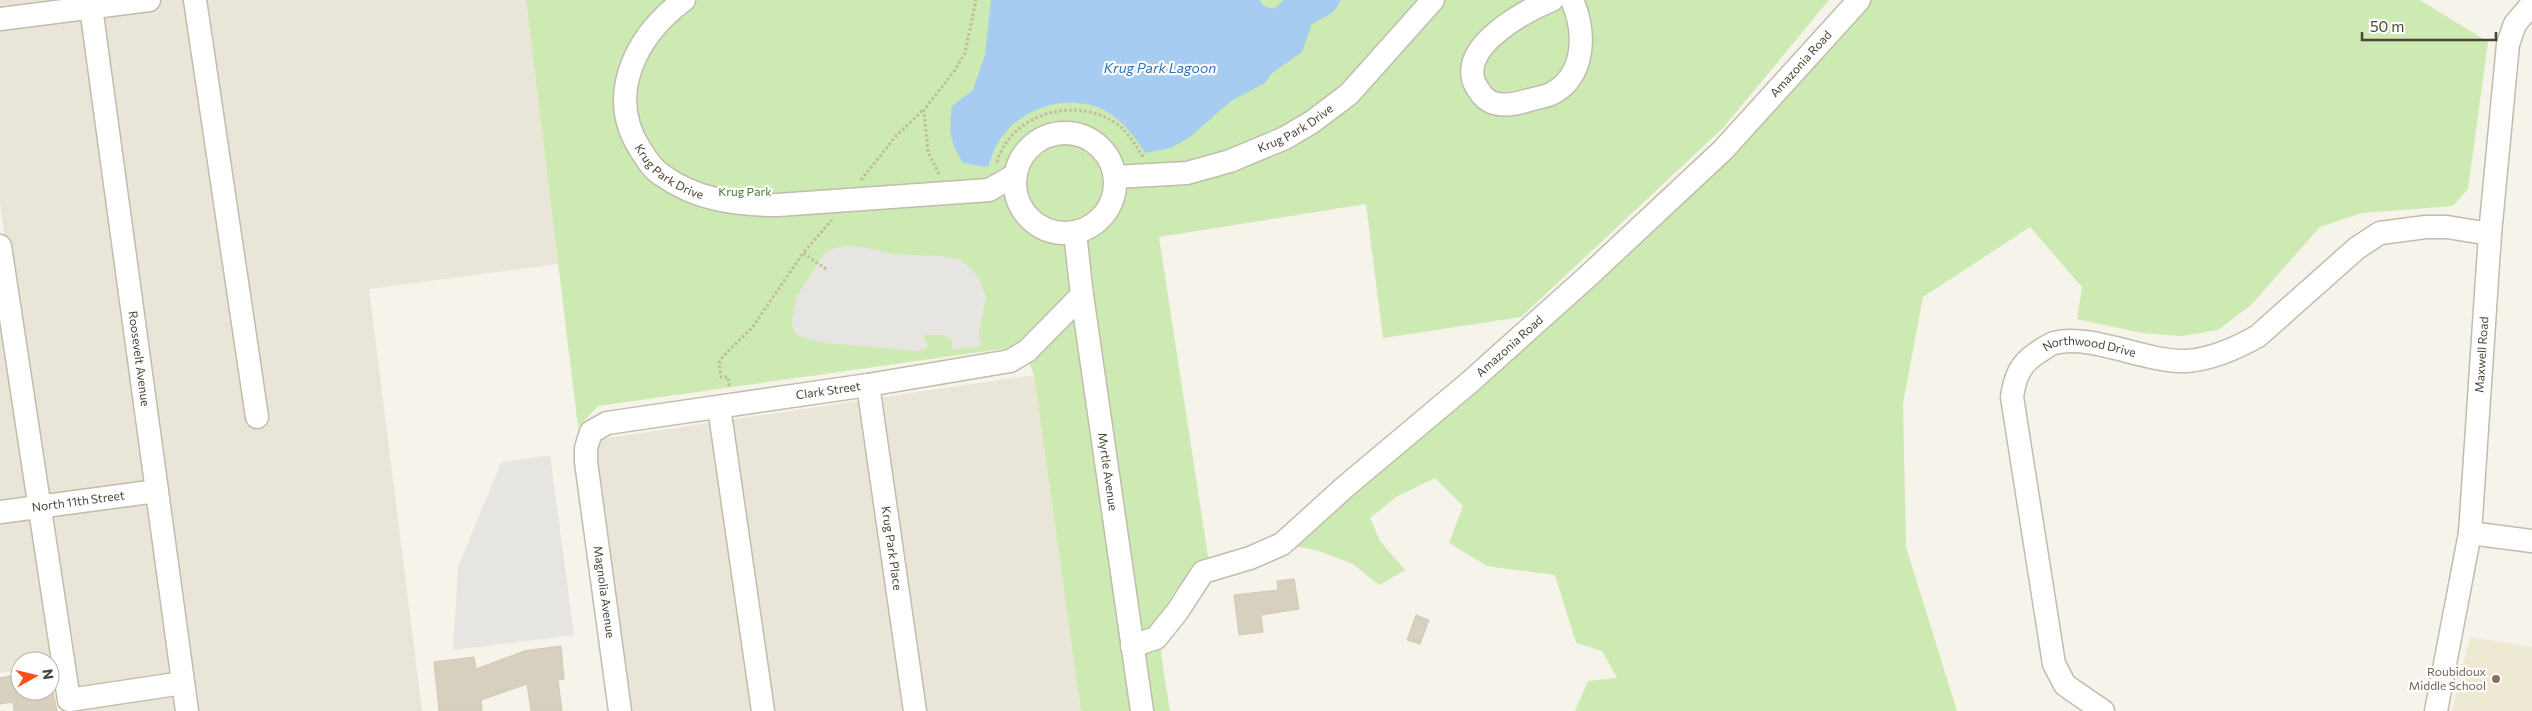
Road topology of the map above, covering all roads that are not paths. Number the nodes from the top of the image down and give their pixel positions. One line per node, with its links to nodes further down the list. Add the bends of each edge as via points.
1 (149, 0): 8 (street)
2 (195, 0): 19 (street)
3 (684, 0): 11 (street, Krug Park Drive, via 651,30 626,82 624,102 634,139 659,174 676,184 726,201 778,205 989,190)
4 (1433, 0): 12 (street, Krug Park Drive, via 1349,94 1285,138 1230,161 1188,173)
5 (1552, 0): 6 (street, via 1498,30 1477,56 1472,75 1477,89 1491,102 1512,105 1551,94 1569,79 1580,59 1580,20)
6 (1572, 0)
7 (1859, 0): 26 (street, Amazonia Road, via 1723,150 1477,375 1282,544 1250,558 1203,572 1156,638)
8 (90, 4): 10 (street); 21 (street, Roosevelt Avenue)
9 (2532, 4): 14 (street, Maxwell Road, via 2515,24 2508,44)
10 (0, 18)
11 (1005, 171): 12 (street, via 1020,162 1038,141 1066,133 1093,142 1103,151); 13 (street, via 1024,213 1038,226 1056,233)
12 (1115, 177): 13 (street, via 1113,196 1106,213 1092,226)
13 (1075, 233): 16 (street, Myrtle Avenue)
14 (2490, 234): 24 (street, Maxwell Road); 34 (street, Northwood Drive, via 2426,227 2380,233 2357,248 2258,336 2241,346 2208,357 2167,360 2104,346 2065,342 2053,343 2024,363 2014,379 2012,397 2054,664 2065,685)
15 (0, 246): 22 (street)
16 (1082, 295): 17 (street, Clark Street, via 1027,352 1010,361); 26 (street, Myrtle Avenue)
17 (868, 385): 18 (street, Clark Street); 32 (street, Krug Park Place)
18 (725, 406): 20 (street, Clark Street, via 607,423 591,432 586,448); 31 (street)
19 (257, 417)
20 (588, 472): 30 (street, Magnolia Avenue)
21 (157, 491): 22 (street, North 11th Street); 27 (street, Roosevelt Avenue)
22 (39, 507): 23 (street, North 11th Street); 28 (street)
23 (0, 512)
24 (2470, 533): 25 (street); 35 (street, Maxwell Road)
25 (2532, 541)
26 (1132, 646): 33 (street, Myrtle Avenue)
27 (183, 683): 28 (street); 29 (street, Roosevelt Avenue)
28 (70, 705)
29 (187, 711)
30 (620, 711)
31 (763, 711)
32 (915, 711)
33 (1142, 711)
34 (2103, 711)
35 (2436, 711)

